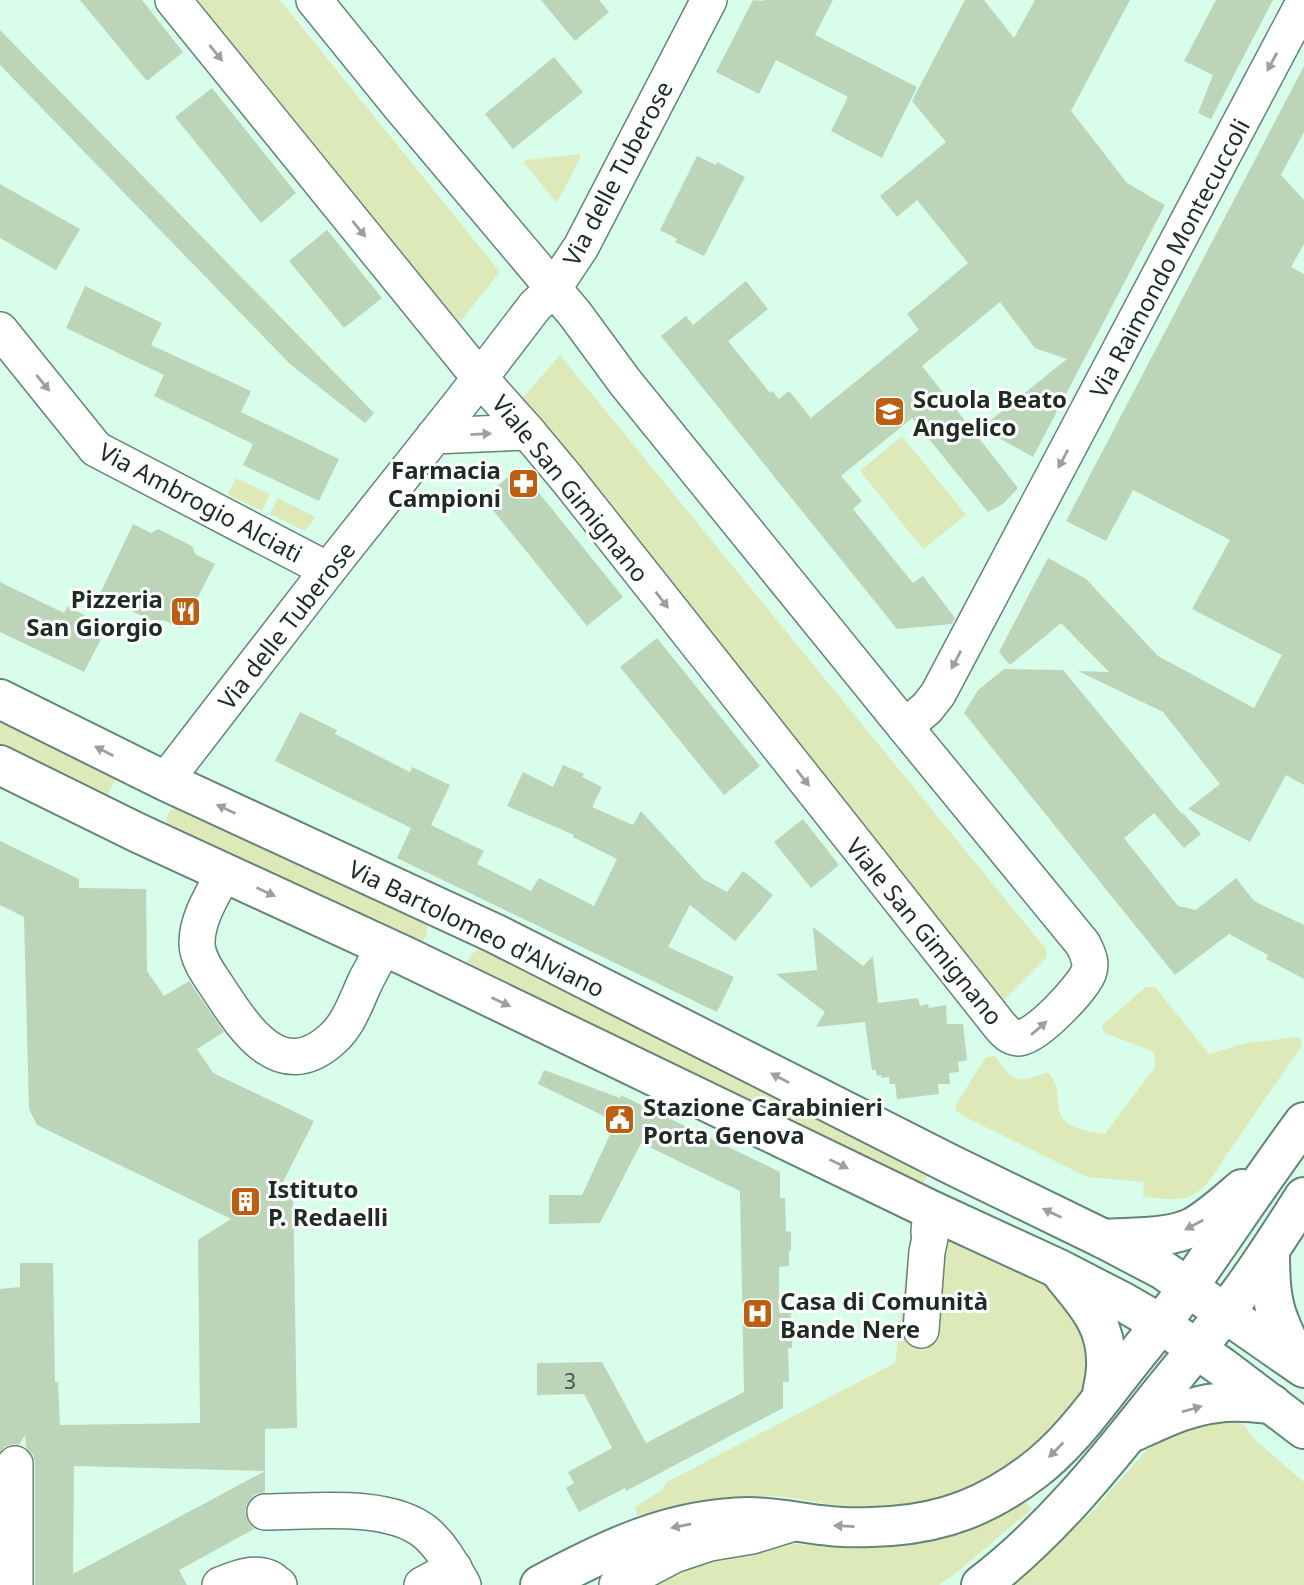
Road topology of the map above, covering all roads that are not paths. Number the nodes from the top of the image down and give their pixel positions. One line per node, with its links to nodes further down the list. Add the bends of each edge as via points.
1 (173, 0): 7 (street, Viale San Gimignano, one-way to 7)
2 (314, 0): 5 (street, Viale San Gimignano)
3 (709, 0): 5 (street, Via delle Tuberose, via 588,236)
4 (1304, 2): 12 (street, Via Raimondo Montecuccoli, one-way to 12, via 938,694)
5 (553, 289): 7 (street, Via delle Tuberose); 12 (street, Viale San Gimignano)
6 (0, 330): 10 (street, Via Ambrogio Alciati, one-way to 10, via 96,449)
7 (480, 377): 8 (street, Viale San Gimignano); 9 (street, Via delle Tuberose)
8 (528, 432): 9 (street, one-way to 8); 12 (street, Viale San Gimignano, one-way to 12, via 1007,1034 1020,1039 1031,1035 1086,978 1089,958 1083,944)
9 (434, 436): 10 (street, Via delle Tuberose)
10 (328, 570): 14 (street, Via delle Tuberose)
11 (0, 699): 14 (main road, Via Bartolomeo d'Alviano, one-way to 11)
12 (905, 727)
13 (0, 765): 15 (main road)
14 (165, 781): 15 (main road); 17 (main road, Via Bartolomeo d'Alviano, one-way to 14)
15 (138, 833): 16 (main road)
16 (224, 873): 18 (main road, one-way to 18); 18 (street, via 200,924 199,956 253,1037 283,1056 300,1058 317,1051 344,1027)
17 (466, 919): 19 (main road); 21 (main road, Via Bartolomeo d'Alviano, one-way to 17)
18 (383, 946): 19 (main road)
19 (439, 973): 24 (main road, one-way to 24)
20 (1293, 1136): 26 (main road, one-way to 26, via 1218,1210 1192,1227 1175,1233); 29 (main road)
21 (950, 1164): 22 (main road); 24 (main road, via 936,1179)
22 (1000, 1187): 25 (main road, via 1000,1214); 26 (main road, one-way to 22)
23 (1304, 1197): 27 (main road)
24 (931, 1210): 25 (main road); 32 (street)
25 (978, 1231): 28 (main road)
26 (1104, 1239): 29 (main road)
27 (1270, 1250): 30 (main road); 34 (main road, via 1279,1322)
28 (1057, 1268): 31 (main road); 35 (main road, via 1102,1330 1107,1363)
29 (1188, 1287): 30 (main road); 31 (main road)
30 (1225, 1313): 33 (main road); 34 (main road)
31 (1160, 1324): 33 (main road); 35 (main road)
32 (921, 1331)
33 (1197, 1349): 36 (main road); 38 (main road)
34 (1302, 1367)
35 (1101, 1399): 42 (main road, one-way to 42, via 1033,1471 980,1505 948,1517 891,1526)
36 (1272, 1404): 37 (main road); 38 (main road, one-way to 36, via 1206,1405)
37 (1304, 1429)
38 (1129, 1434): 40 (main road)
39 (15, 1464): 44 (street)
40 (1081, 1491): 50 (street, via 1059,1503); 51 (main road)
41 (265, 1512): 43 (street, via 342,1510 411,1522 440,1548)
42 (797, 1522): 48 (main road, one-way to 48, via 751,1517 682,1525 602,1552); 49 (street, via 674,1555)
43 (458, 1577): 47 (street)
44 (15, 1585)
45 (220, 1585): 46 (street, via 255,1576)
46 (279, 1585)
47 (422, 1585)
48 (540, 1585)
49 (617, 1585)
50 (958, 1585)
51 (981, 1585)

